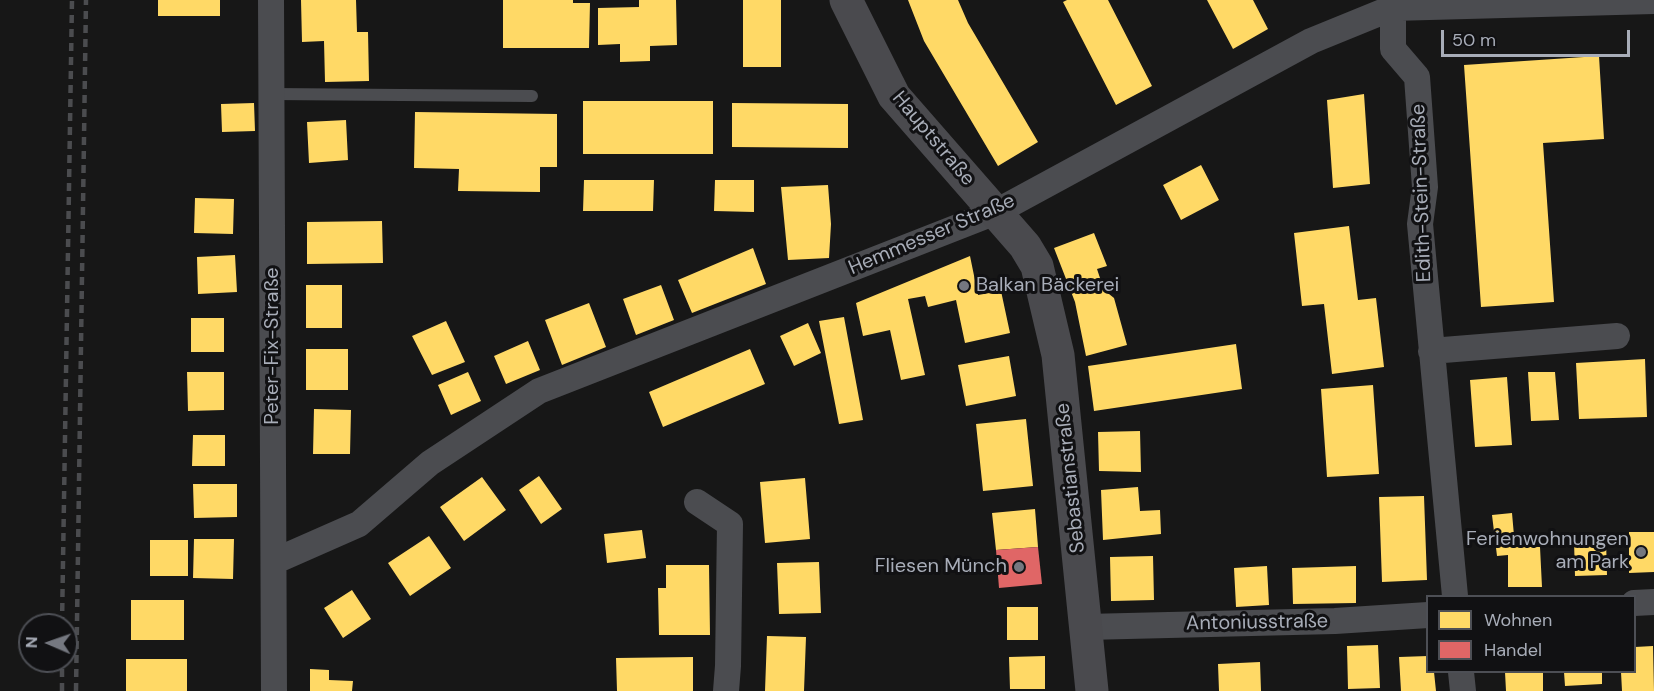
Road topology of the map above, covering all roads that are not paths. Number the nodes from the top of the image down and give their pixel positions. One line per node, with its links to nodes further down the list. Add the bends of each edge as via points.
1 (271, 0): 5 (street, Peter-Fix-Straße)
2 (846, 0): 7 (street, Hauptstraße, via 894,96)
3 (1654, 1): 4 (street, Hemmesser Straße)
4 (1393, 4): 7 (street, Hemmesser Straße, via 1311,41); 10 (street, Edith-Stein-Straße, via 1393,49 1417,77 1425,187 1420,224)
5 (272, 94): 6 (lane); 12 (street, Peter-Fix-Straße)
6 (532, 96)
7 (996, 212): 8 (street, Hauptstraße, via 1025,246); 12 (street, Hemmesser Straße, via 539,391 429,463 359,524)
8 (1036, 266): 17 (street, Sebastianstraße, via 1058,355)
9 (1617, 336): 10 (street)
10 (1431, 351): 13 (street, Edith-Stein-Straße)
11 (697, 502): 20 (street, via 730,524)
12 (275, 561): 19 (street, Peter-Fix-Straße)
13 (1455, 595)
14 (1654, 602): 15 (street)
15 (1636, 603)
16 (1426, 615): 17 (street, Antoniusstraße)
17 (1086, 627): 21 (street, Sebastianstraße)
18 (1461, 673): 22 (street)
19 (274, 691)
20 (726, 691)
21 (1092, 691)
22 (1463, 691)

